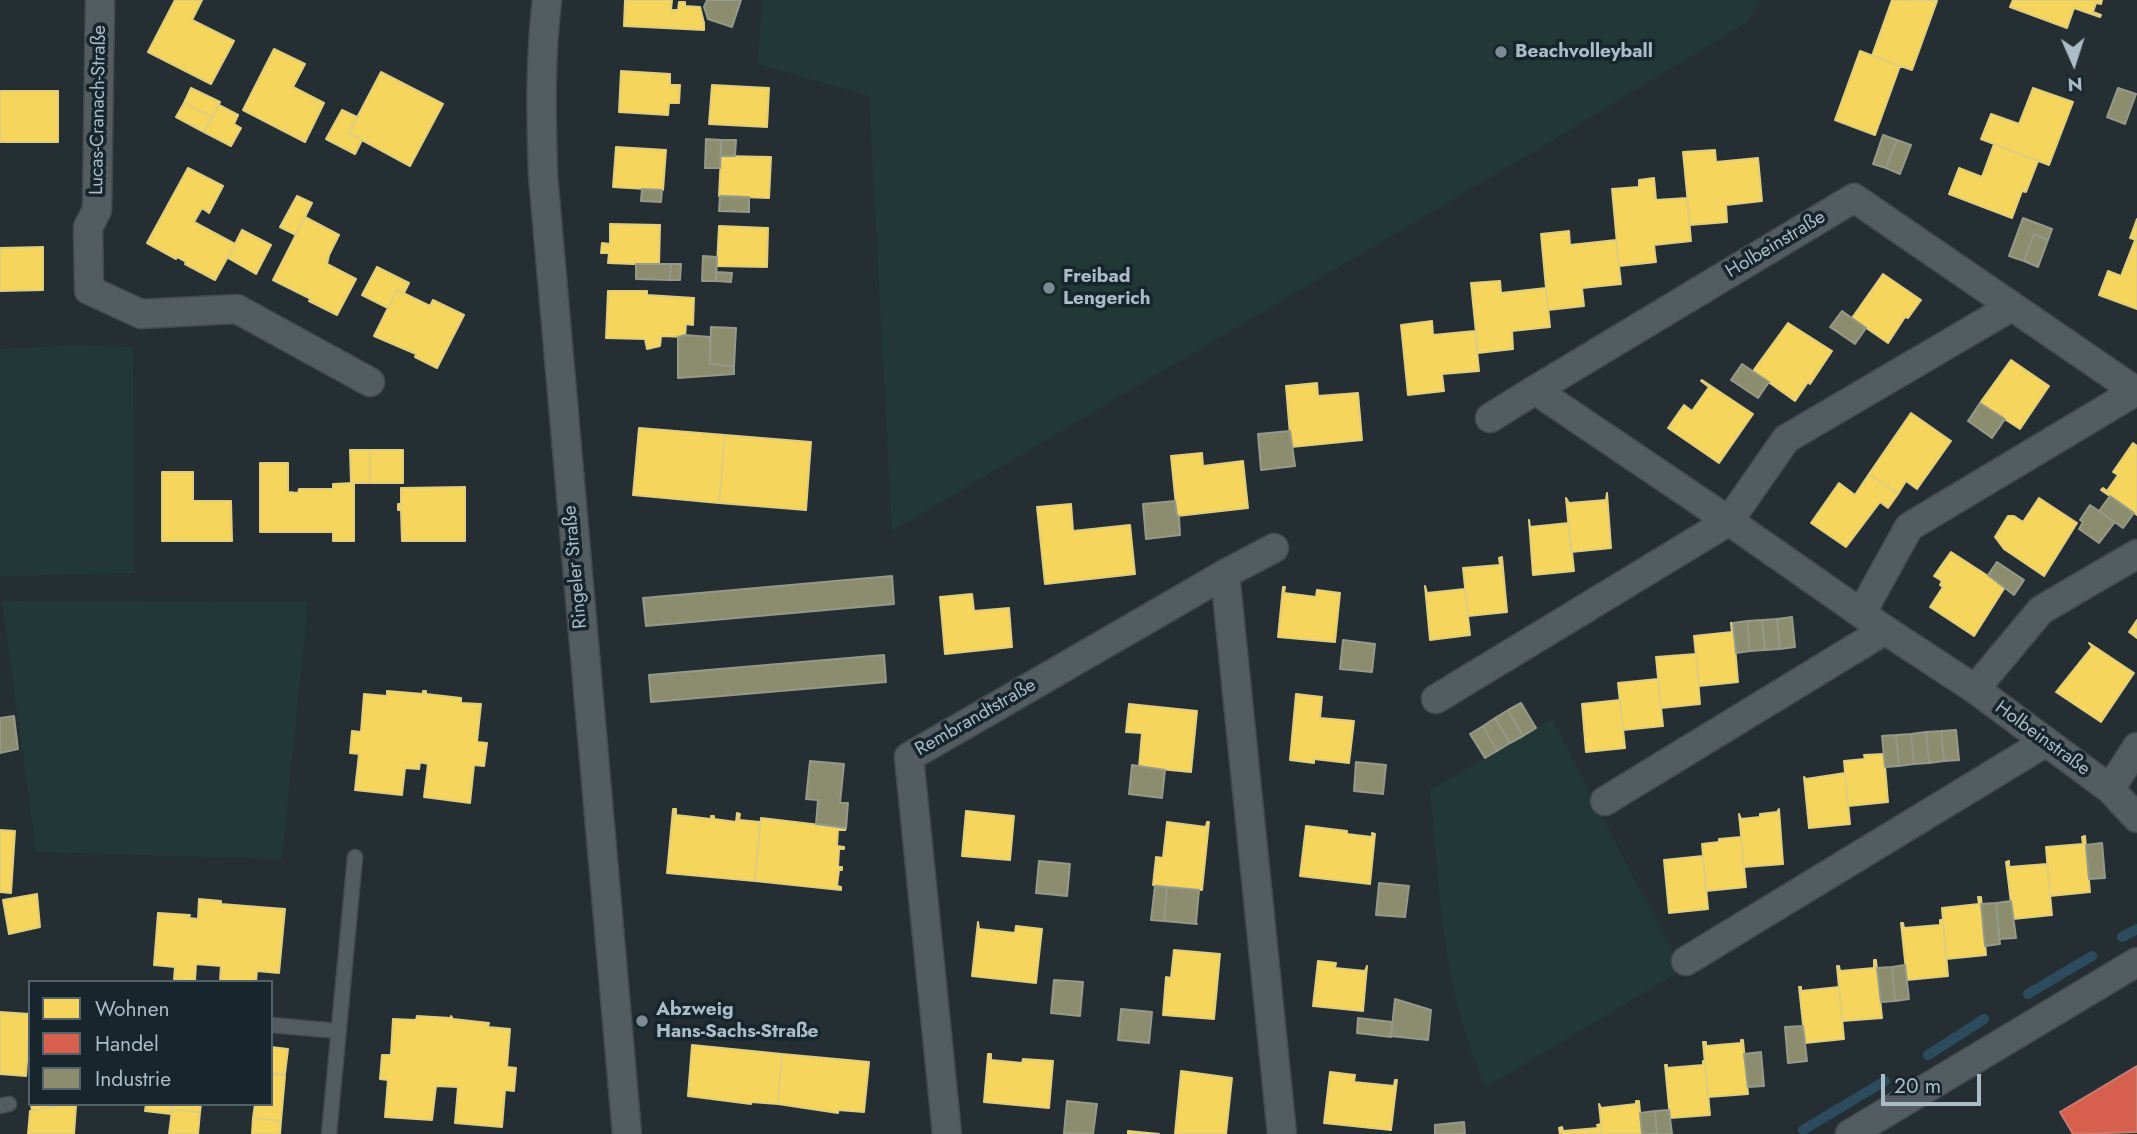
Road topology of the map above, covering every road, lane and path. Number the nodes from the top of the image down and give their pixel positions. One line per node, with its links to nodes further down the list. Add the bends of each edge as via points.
1 (100, 0): 4 (street, Lucas-Cranach-Straße, via 97,209 88,227 89,290 141,314 237,309)
2 (547, 0): 27 (street, Ringeler Straße, via 541,44 543,175)
3 (2011, 307): 5 (street, Holbeinstraße, via 1854,198); 6 (street, Holbeinstraße); 8 (street, via 1786,439)
4 (370, 382)
5 (1535, 390): 7 (street, Holbeinstraße); 8 (street, Holbeinstraße)
6 (2136, 392): 12 (street, Holbeinstraße, via 1909,527)
7 (1490, 418)
8 (1730, 520): 12 (street, Holbeinstraße); 15 (street)
9 (1274, 548): 11 (street, Rembrandtstraße)
10 (2137, 554): 14 (street, Holbeinstraße, via 2041,610)
11 (1225, 573): 28 (street, Rembrandtstraße, via 909,757); 29 (street)
12 (1862, 612): 13 (street, Holbeinstraße)
13 (1885, 630): 14 (street, Holbeinstraße); 19 (street)
14 (1975, 689): 16 (street, Holbeinstraße)
15 (1436, 699)
16 (2046, 742): 18 (street, Holbeinstraße); 22 (street)
17 (2137, 747): 18 (street, Holbeinstraße)
18 (2109, 789): 20 (street, Holbeinstraße)
19 (1605, 801)
20 (2137, 818)
21 (355, 857): 25 (lane)
22 (1686, 961)
23 (2137, 962): 30 (street)
24 (273, 1025): 25 (lane)
25 (339, 1031): 26 (lane)
26 (329, 1134)
27 (627, 1134)
28 (947, 1134)
29 (1282, 1134)
30 (1850, 1134)

